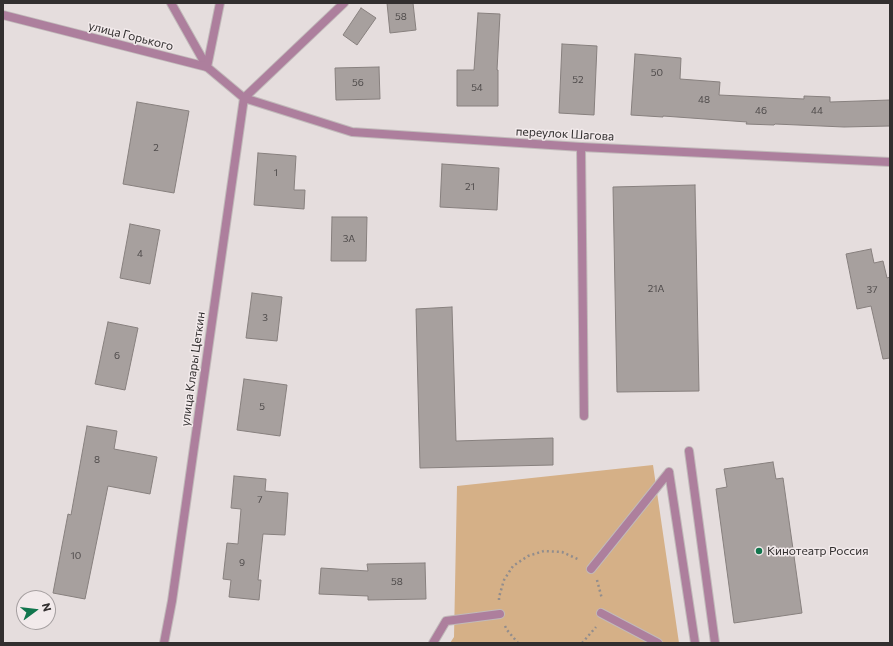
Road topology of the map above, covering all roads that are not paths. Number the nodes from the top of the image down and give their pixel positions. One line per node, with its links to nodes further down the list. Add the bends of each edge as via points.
1 (171, 3): 5 (street)
2 (220, 3): 5 (street)
3 (344, 3): 6 (street)
4 (3, 15): 5 (street, улица Горького)
5 (207, 67): 6 (street, улица Горького)
6 (244, 98): 7 (street, переулок Шагова, via 352,132); 14 (street, улица Клары Цеткин)
7 (581, 147): 8 (street, переулок Шагова); 9 (street)
8 (890, 162)
9 (584, 416)
10 (689, 452): 18 (street)
11 (591, 569): 17 (street, via 669,472)
12 (601, 613): 16 (street)
13 (500, 614): 15 (street, via 446,621)
14 (164, 643)
15 (433, 643)
16 (658, 643)
17 (695, 643)
18 (715, 643)

